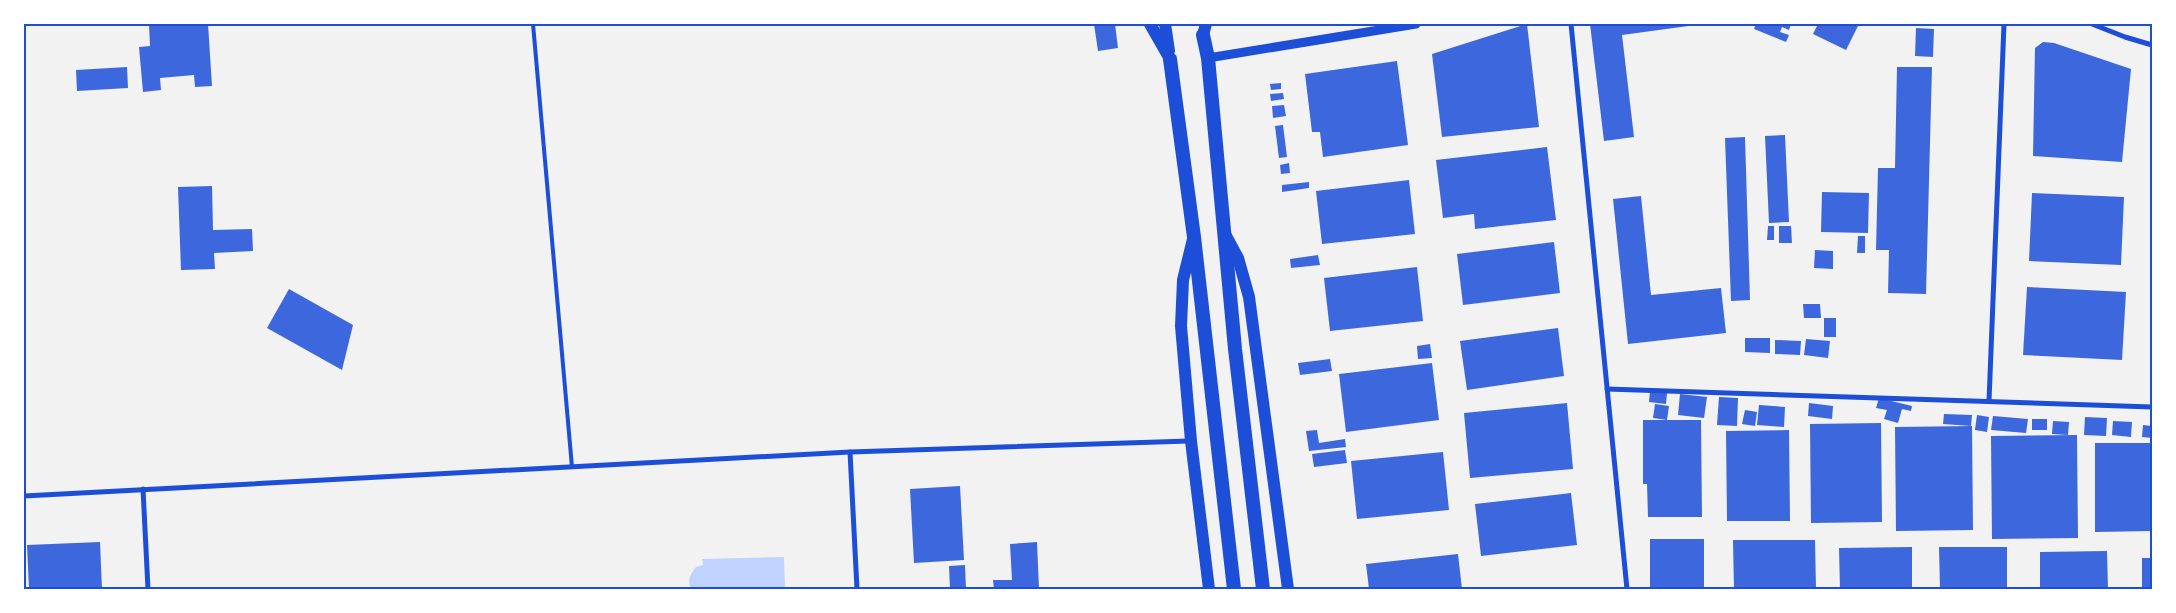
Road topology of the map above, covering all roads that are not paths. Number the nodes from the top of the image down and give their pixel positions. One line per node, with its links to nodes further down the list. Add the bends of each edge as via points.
1 (533, 24): 19 (lane)
2 (1150, 24): 11 (main road)
3 (1165, 24): 11 (main road)
4 (1416, 24): 10 (street)
5 (1571, 24): 14 (street)
6 (2004, 24): 15 (street)
7 (2092, 24): 9 (street)
8 (1204, 27): 10 (highway)
9 (2152, 45)
10 (1208, 58): 12 (highway)
11 (1170, 59): 13 (highway)
12 (1224, 232): 26 (highway, via 1234,350); 27 (main road, via 1238,258 1248,297)
13 (1194, 237): 17 (main road, via 1182,280 1181,326); 25 (highway)
14 (1607, 389): 15 (street); 28 (street)
15 (1989, 401): 16 (street)
16 (2152, 407)
17 (1191, 441): 18 (street); 24 (main road)
18 (850, 452): 19 (street); 23 (street)
19 (572, 467): 20 (street)
20 (143, 489): 21 (street); 22 (street)
21 (24, 496)
22 (148, 589)
23 (857, 589)
24 (1210, 589)
25 (1234, 589)
26 (1263, 589)
27 (1288, 589)
28 (1627, 589)

